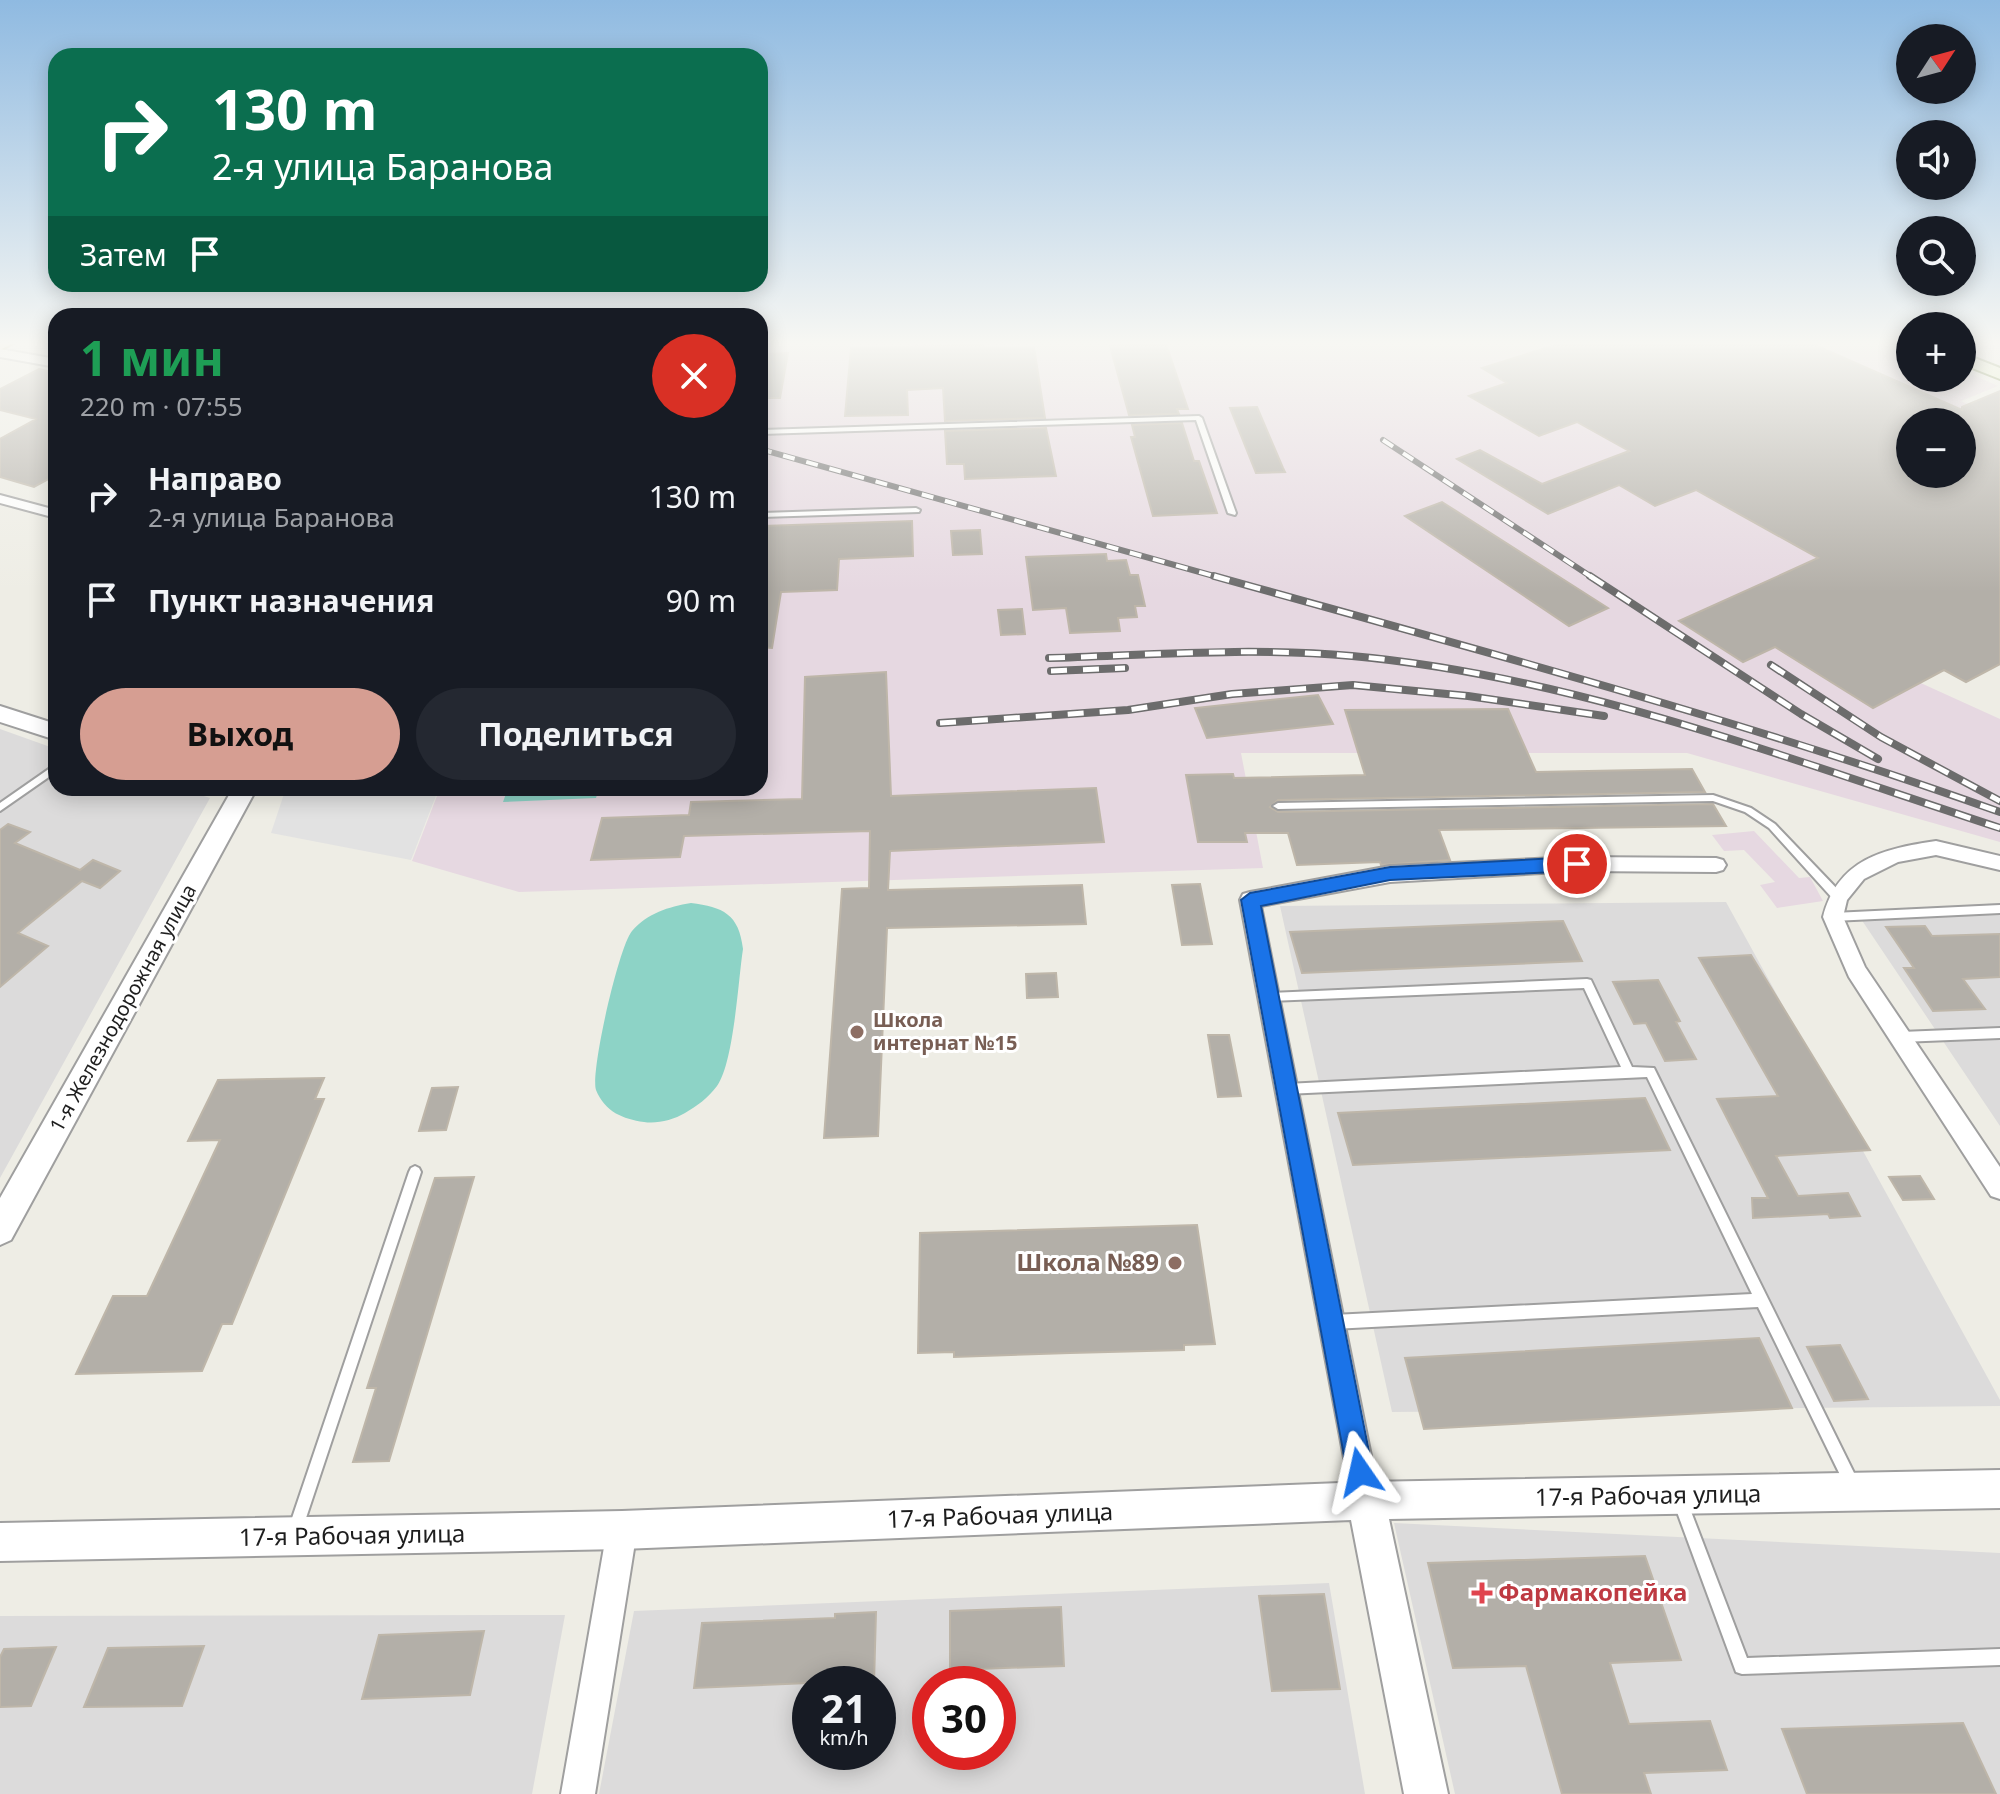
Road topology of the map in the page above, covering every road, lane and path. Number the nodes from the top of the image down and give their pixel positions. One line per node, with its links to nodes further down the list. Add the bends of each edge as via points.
1 (988, 425): 3 (lane)
2 (1201, 425): 7 (lane)
3 (768, 432)
4 (0, 499): 6 (street)
5 (916, 510): 8 (lane)
6 (48, 512)
7 (1232, 513)
8 (768, 515)
9 (0, 714): 10 (street)
10 (48, 729)
11 (48, 772): 13 (lane)
12 (241, 796): 26 (street, 1-я Железнодорожная улица)
13 (2, 804)
14 (1278, 806): 17 (lane, via 1713,798 1748,810 1772,826)
15 (2000, 863): 17 (street, via 1936,848 1894,855 1857,874)
16 (1716, 865): 19 (street, via 1577,864 1390,874 1250,900)
17 (1836, 907): 18 (lane); 21 (street, via 1856,971)
18 (2000, 909)
19 (1269, 997): 22 (lane, via 1587,983); 23 (street)
20 (2000, 1033): 21 (lane)
21 (1899, 1037): 25 (street)
22 (1629, 1072): 23 (lane); 27 (lane, via 1650,1072)
23 (1286, 1089): 28 (street)
24 (415, 1172): 34 (lane)
25 (2000, 1188)
26 (0, 1229)
27 (1762, 1300): 28 (lane); 30 (lane)
28 (1331, 1322): 32 (street)
29 (2000, 1489): 30 (street, 17-я Рабочая улица)
30 (1855, 1493): 31 (street, 17-я Рабочая улица)
31 (1678, 1495): 32 (street, 17-я Рабочая улица); 36 (lane, via 1742,1666)
32 (1366, 1501): 33 (street, 17-я Рабочая улица); 38 (street)
33 (622, 1530): 34 (street, 17-я Рабочая улица); 37 (street)
34 (293, 1537): 35 (street, 17-я Рабочая улица)
35 (0, 1542)
36 (2000, 1657)
37 (578, 1794)
38 (1426, 1794)

